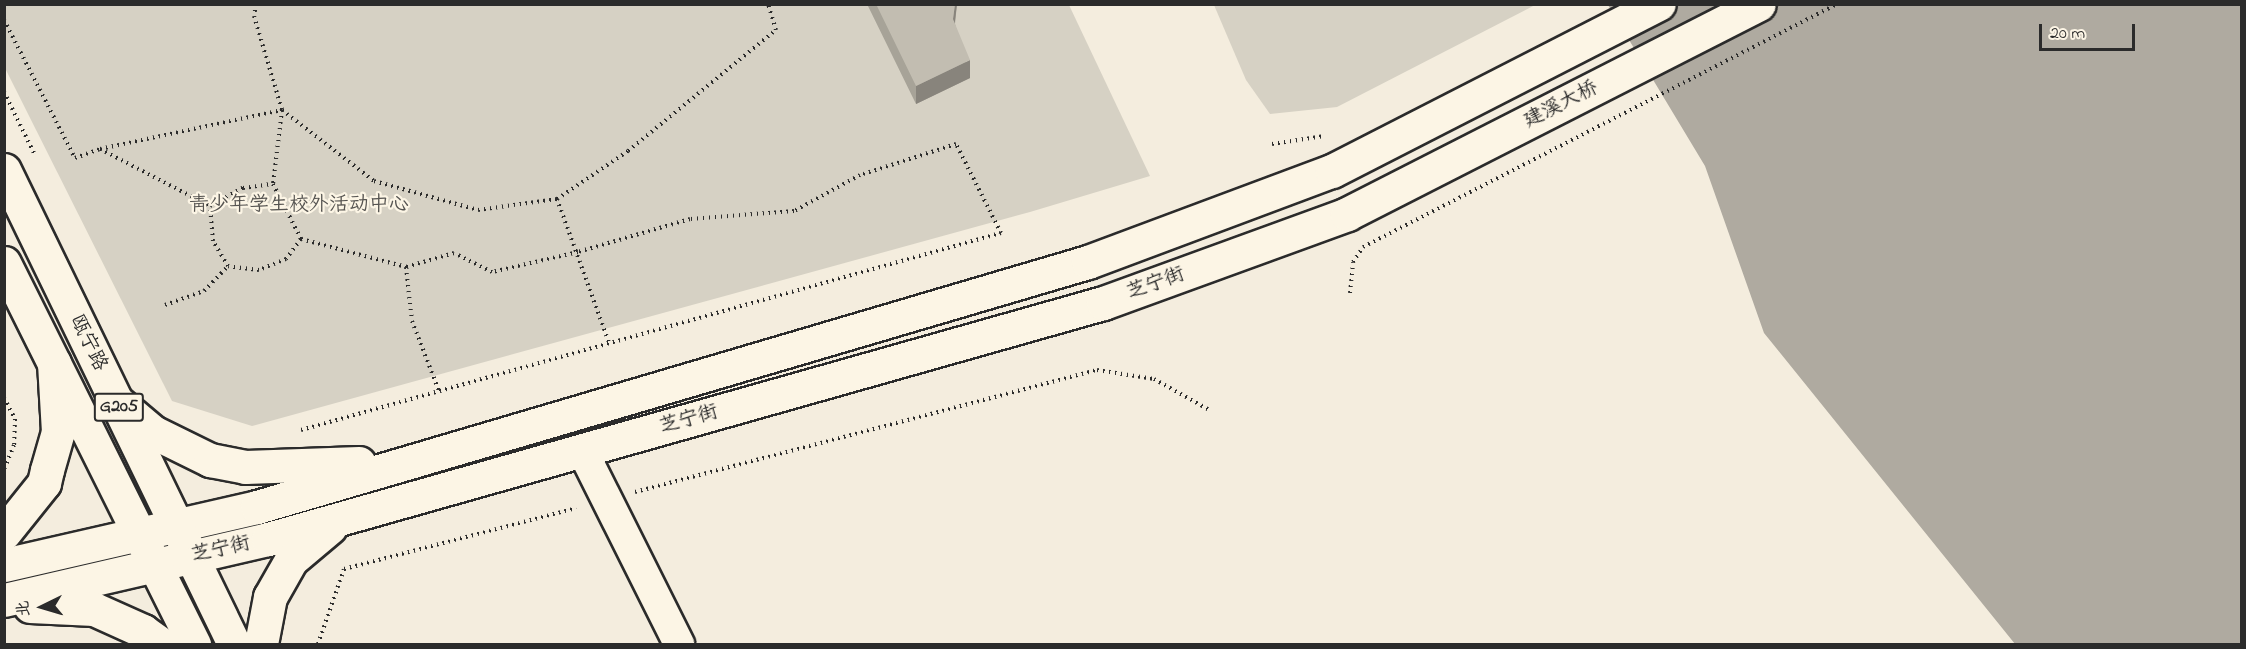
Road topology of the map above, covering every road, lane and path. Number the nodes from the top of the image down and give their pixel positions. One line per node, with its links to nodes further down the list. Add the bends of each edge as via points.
1 (256, 4): 8 (path, via 254,16)
2 (768, 4): 15 (path, via 776,30 627,151)
3 (1659, 4): 33 (main road, 芝宁街, via 1345,165 1088,262)
4 (1759, 4): 17 (main road, 建溪大桥)
5 (1837, 4): 23 (path, via 1363,247 1353,262)
6 (4, 20): 11 (path, via 75,158)
7 (4, 92): 12 (path)
8 (282, 110): 11 (path); 14 (path); 15 (path, via 374,181 478,210)
9 (1328, 136): 10 (path)
10 (1272, 144)
11 (100, 149): 16 (path)
12 (36, 156)
13 (4, 170): 29 (main road, 瓯宁路 / G205)
14 (273, 184): 16 (path, via 243,188); 18 (path)
15 (557, 199): 19 (path)
16 (210, 206): 21 (path, via 213,241)
17 (1364, 206): 32 (main road, 芝宁街, via 1103,303)
18 (301, 239): 21 (path, via 286,259 259,270); 22 (path)
19 (579, 252): 22 (path, via 492,272 454,253); 25 (path); 25 (path, via 690,219 794,211 860,175 956,144 1001,233)
20 (4, 263): 26 (main road, 瓯宁路 / G205)
21 (228, 266): 24 (path, via 204,291)
22 (406, 267): 27 (path, via 411,321)
23 (1350, 293)
24 (165, 305)
25 (609, 343): 27 (path)
26 (54, 363): 38 (main road, via 58,432 44,483); 39 (main road, 瓯宁路 / G205)
27 (439, 391): 31 (path)
28 (4, 398): 34 (path, via 15,419 14,445)
29 (116, 401): 33 (main road, via 153,432 210,460 245,467); 37 (main road, 瓯宁路 / G205)
30 (1211, 411): 35 (path, via 1154,379 1097,370)
31 (297, 431)
32 (582, 450): 35 (street); 36 (main road, 芝宁街)
33 (418, 459): 37 (main road, 芝宁街, via 257,507)
34 (4, 470)
35 (606, 500): 48 (path, via 344,568); 49 (street)
36 (341, 518): 40 (main road, 芝宁街); 47 (main road, via 291,560 270,597)
37 (176, 526): 39 (main road, 芝宁街); 40 (main road, 瓯宁路 / G205)
38 (4, 533)
39 (139, 534): 41 (main road, 芝宁街); 42 (main road, 瓯宁路 / G205)
40 (192, 557): 42 (main road, 芝宁街); 46 (main road, 瓯宁路 / G205)
41 (4, 565)
42 (154, 566): 43 (main road, 芝宁街); 45 (main road, 瓯宁路 / G205)
43 (4, 602): 44 (main road, via 94,609 143,631)
44 (161, 645)
45 (194, 645)
46 (234, 645)
47 (261, 645)
48 (318, 645)
49 (679, 645)

